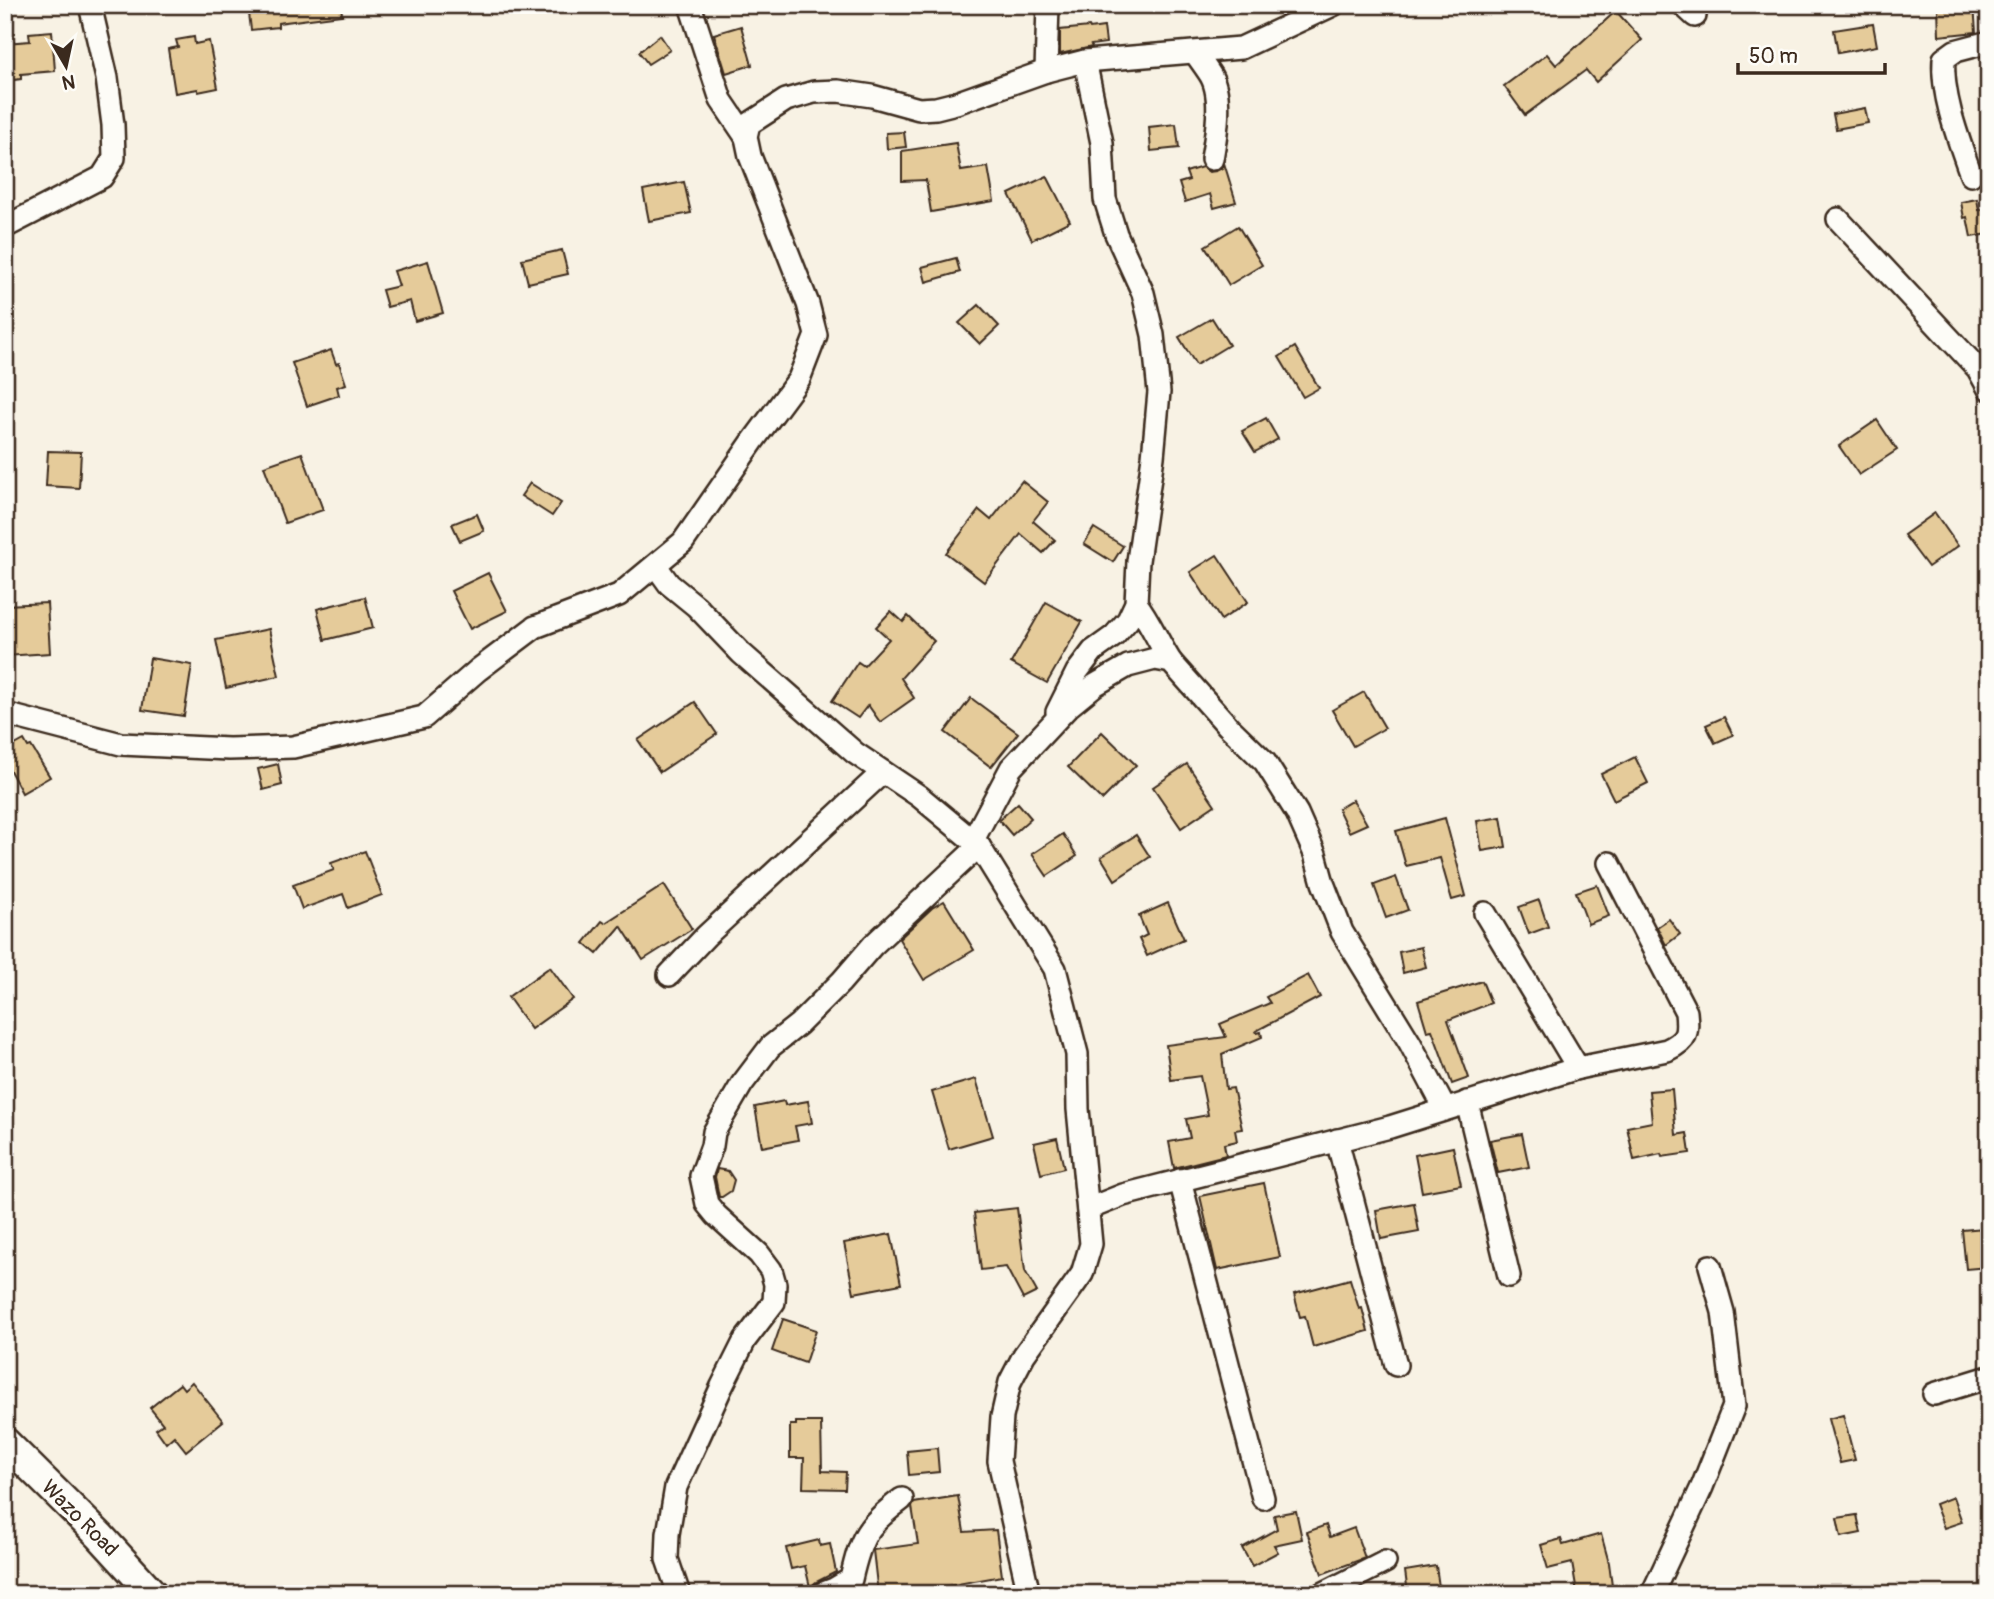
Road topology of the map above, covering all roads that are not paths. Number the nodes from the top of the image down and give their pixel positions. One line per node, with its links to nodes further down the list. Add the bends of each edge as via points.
1 (90, 5): 14 (street, via 107,78 114,158 102,177)
2 (690, 5): 10 (street, via 721,100)
3 (1048, 5): 9 (street)
4 (1333, 5): 5 (street)
5 (1298, 14): 7 (street, via 1241,48)
6 (1989, 42): 12 (street, via 1944,58 1955,128)
7 (1195, 53): 8 (street); 11 (street, via 1213,78 1217,130)
8 (1085, 61): 9 (street); 17 (street, via 1102,143 1105,199 1143,293 1157,362 1159,392)
9 (1046, 71): 10 (street, via 936,108 919,109 861,94 814,92 786,100 749,124)
10 (746, 137): 16 (street, via 816,335 799,379 683,542)
11 (1212, 159)
12 (1971, 175)
13 (1838, 219): 15 (street, via 1978,369)
14 (5, 227)
15 (1989, 389)
16 (656, 566): 19 (street, via 619,595 535,627 424,717 293,747 121,744); 21 (street, via 741,653)
17 (1136, 603): 18 (street); 20 (street, via 1128,620 1077,672)
18 (1171, 662): 20 (street, via 1155,659 1128,666 1095,685); 28 (street, via 1265,762 1297,813 1342,932)
19 (5, 714)
20 (1052, 725): 22 (street, via 1011,768)
21 (883, 772): 22 (street); 25 (street)
22 (976, 843): 31 (street, via 1055,969 1077,1054); 42 (street, via 799,1024 770,1047 715,1132 701,1176 707,1204 760,1254 774,1276 775,1294 733,1363 676,1487 667,1559)
23 (1609, 863): 26 (street, via 1686,1012 1688,1031 1679,1045 1667,1050)
24 (1485, 913): 26 (street)
25 (669, 975)
26 (1578, 1068): 27 (street)
27 (1467, 1102): 28 (street); 33 (street)
28 (1445, 1109): 29 (street)
29 (1337, 1140): 30 (street); 34 (street)
30 (1180, 1180): 31 (street); 38 (street)
31 (1088, 1209): 44 (street, via 1091,1244 1082,1275 1024,1355 1010,1382 1002,1417 999,1461)
32 (1710, 1266): 46 (street, via 1723,1312 1734,1405)
33 (1509, 1276)
34 (1396, 1365)
35 (1989, 1377): 36 (street)
36 (1934, 1394)
37 (5, 1442): 41 (main road, Wazo Road, via 100,1535)
38 (1263, 1498)
39 (902, 1499): 43 (street, via 880,1515 863,1536 851,1579)
40 (1385, 1562): 45 (street)
41 (151, 1593)
42 (680, 1594)
43 (821, 1594)
44 (1029, 1594)
45 (1322, 1594)
46 (1652, 1594)

